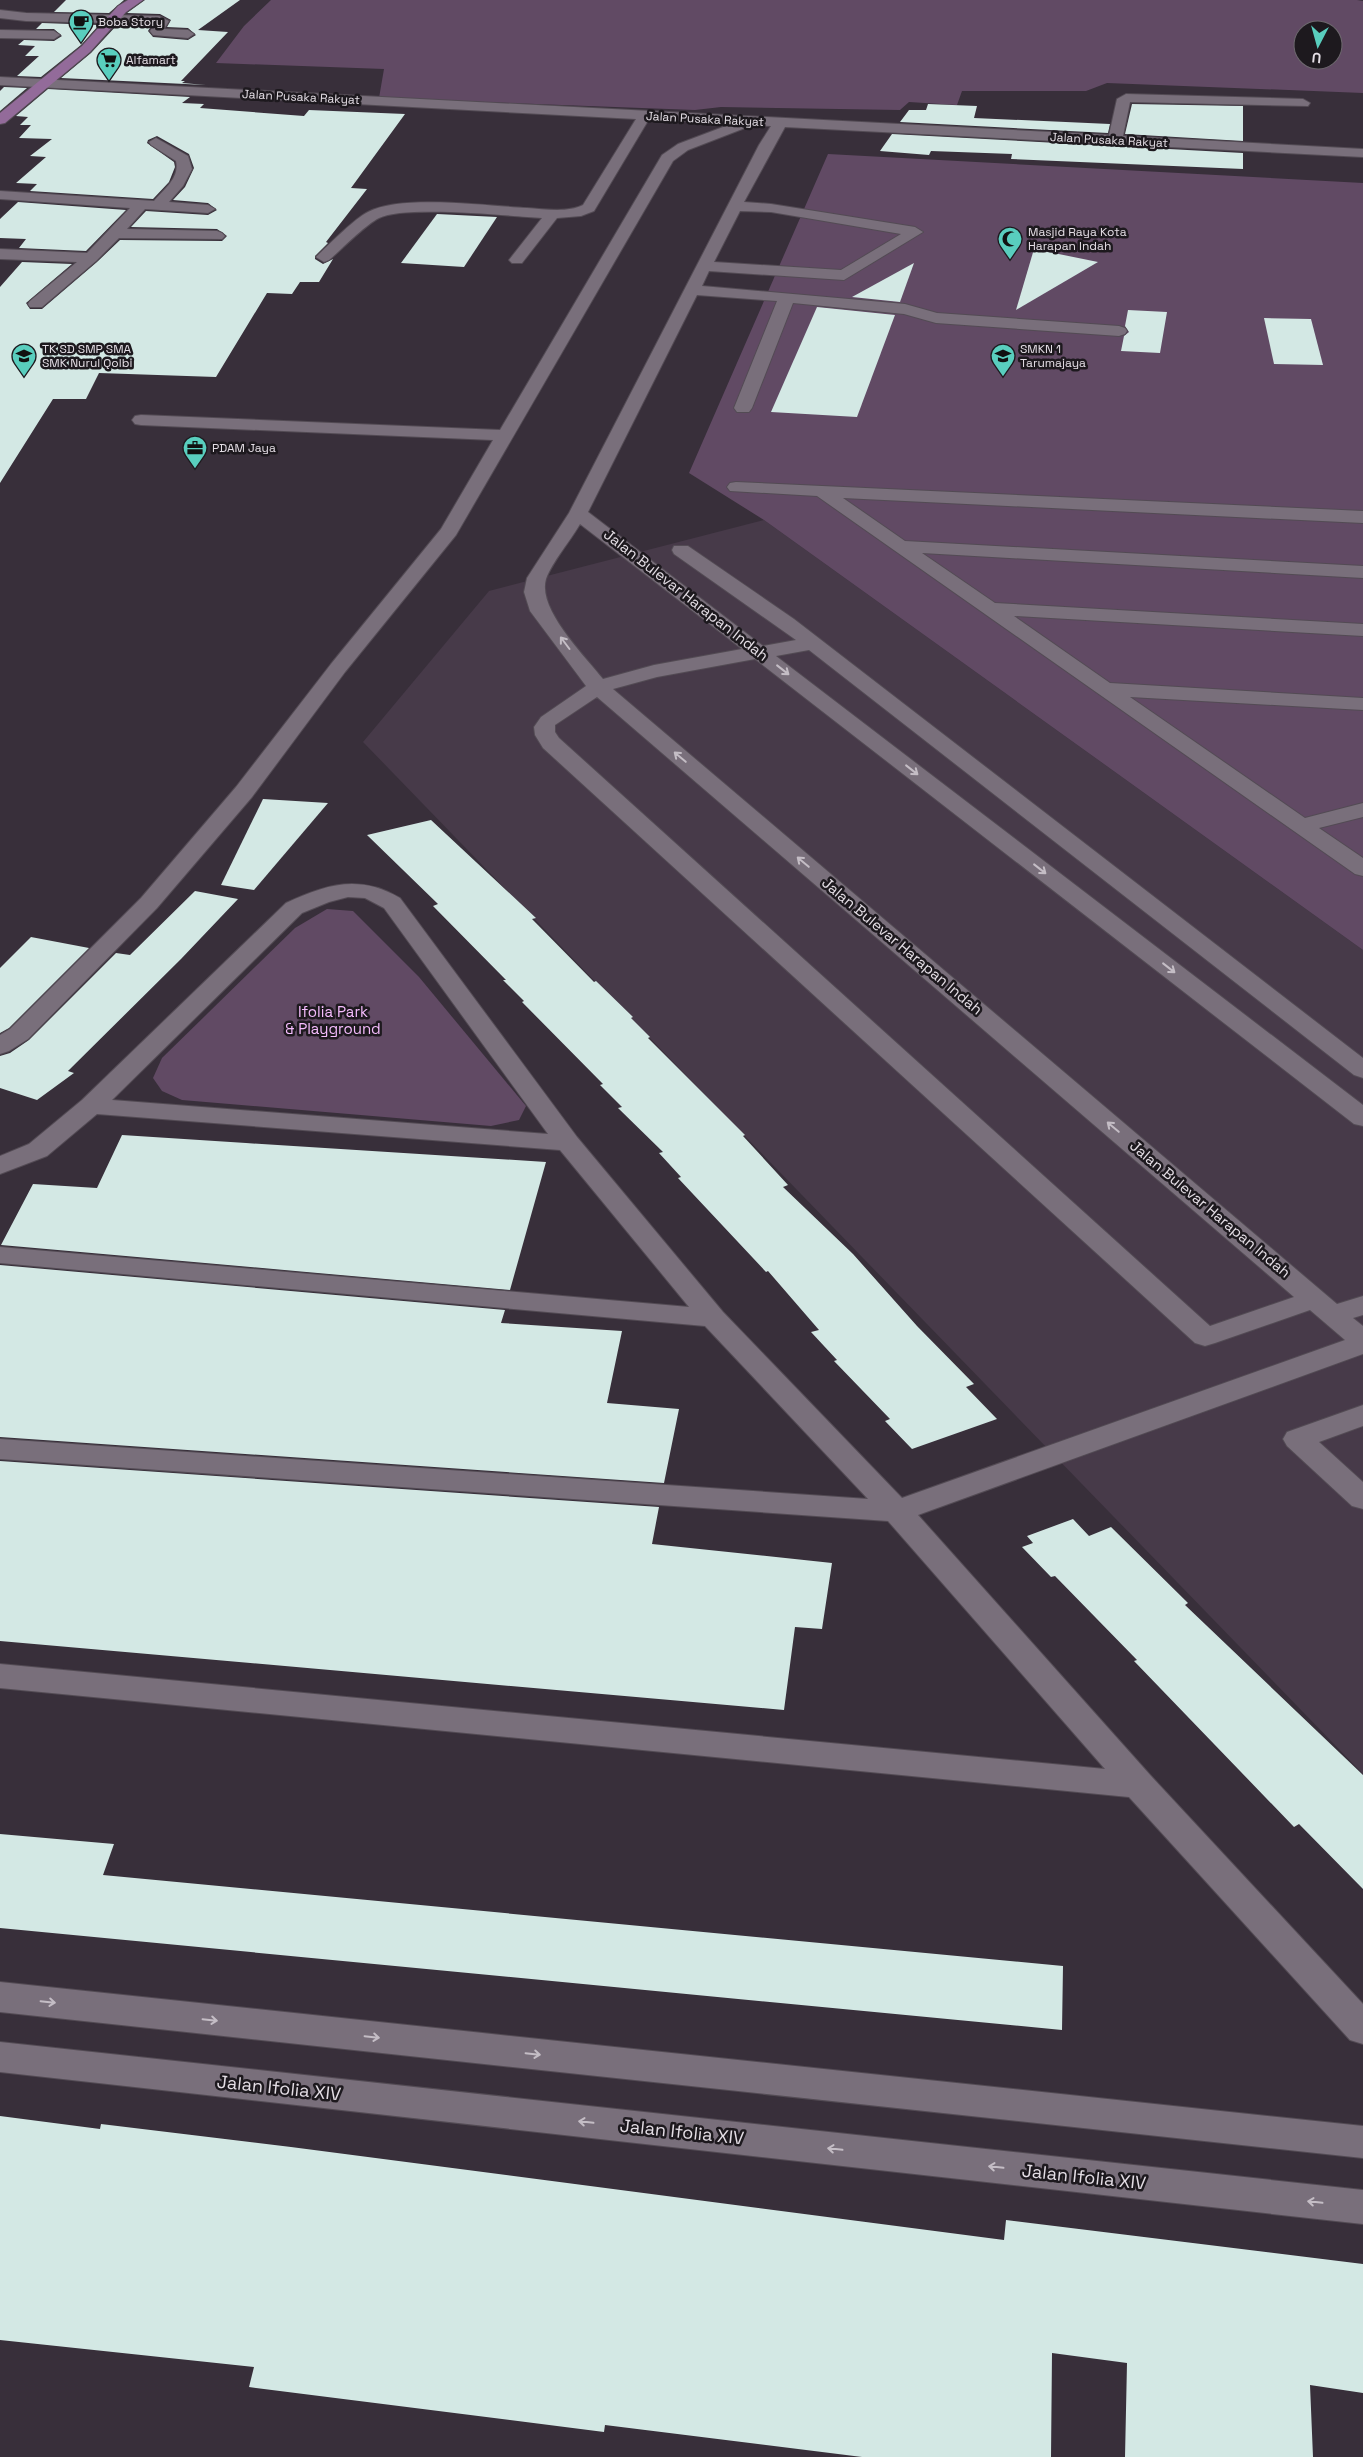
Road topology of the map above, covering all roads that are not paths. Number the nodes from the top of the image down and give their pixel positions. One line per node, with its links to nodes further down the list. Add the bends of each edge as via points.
1 (7, 0): 3 (street)
2 (137, 0): 5 (main road)
3 (0, 6)
4 (0, 14): 5 (street)
5 (113, 19): 7 (street, via 162,20 157,32); 8 (main road)
6 (0, 34): 8 (street)
7 (188, 34)
8 (98, 36): 10 (main road)
9 (0, 81): 10 (street, Jalan Pusaka Rakyat)
10 (47, 84): 12 (street, Jalan Pusaka Rakyat); 13 (main road)
11 (1304, 103): 16 (street, via 1126,98)
12 (645, 115): 14 (street, Jalan Pusaka Rakyat); 24 (street, via 589,208 581,212)
13 (0, 120)
14 (748, 121): 15 (street, Jalan Pusaka Rakyat); 38 (street, via 683,147 667,158)
15 (780, 123): 16 (street, Jalan Pusaka Rakyat); 22 (street, Jalan Bulevar Harapan Indah)
16 (1115, 141): 18 (street, Jalan Pusaka Rakyat)
17 (156, 142): 21 (street, via 183,159 185,169 178,183)
18 (1363, 153)
19 (0, 195): 20 (street)
20 (140, 206): 21 (street); 25 (street)
21 (157, 206): 23 (street)
22 (735, 206): 31 (street, Jalan Bulevar Harapan Indah); 31 (street, via 771,208 915,232 844,275)
23 (208, 209)
24 (553, 214): 29 (street, via 394,209 373,214); 30 (street)
25 (116, 232): 26 (street); 28 (street)
26 (217, 236)
27 (0, 254): 28 (street)
28 (91, 258): 34 (street)
29 (324, 258)
30 (518, 260)
31 (704, 266): 32 (street, Jalan Bulevar Harapan Indah)
32 (692, 290): 33 (street); 41 (street, Jalan Bulevar Harapan Indah)
33 (787, 298): 35 (street, via 905,309 936,318); 36 (street)
34 (36, 304)
35 (1119, 331)
36 (743, 408)
37 (141, 420): 38 (street)
38 (503, 435): 56 (street, via 449,531 338,668 244,792 150,903 19,1034)
39 (736, 487): 40 (street)
40 (821, 491): 42 (street); 43 (street)
41 (578, 513): 49 (street, Jalan Bulevar Harapan Indah); 50 (street, Jalan Bulevar Harapan Indah, one-way to 41, via 540,611 534,592 537,578)
42 (1363, 517)
43 (900, 546): 45 (street); 46 (street)
44 (681, 550): 48 (street)
45 (1363, 572)
46 (991, 609): 47 (street); 51 (street)
47 (1363, 630)
48 (813, 643): 49 (street); 57 (street)
49 (759, 652): 50 (street, via 654,671); 59 (street, Jalan Bulevar Harapan Indah, one-way to 59)
50 (598, 687): 64 (street, Jalan Bulevar Harapan Indah, one-way to 50); 64 (street, via 544,725 543,731 551,743 1205,1337)
51 (1105, 689): 52 (street); 54 (street)
52 (1363, 704)
53 (1363, 810): 54 (street)
54 (1301, 826): 55 (street)
55 (1363, 869)
56 (0, 1046)
57 (1363, 1070)
58 (91, 1106): 60 (street); 60 (street, via 294,908 322,895 369,891 392,903); 61 (street, via 38,1150)
59 (1357, 1107)
60 (568, 1144): 65 (street)
61 (0, 1166)
62 (0, 1255): 65 (street)
63 (1363, 1305): 64 (street)
64 (1325, 1307): 66 (street, Jalan Bulevar Harapan Indah)
65 (713, 1318): 70 (street)
66 (1363, 1343): 70 (street)
67 (1363, 1415): 69 (street, via 1298,1439)
68 (0, 1449): 70 (street)
69 (1363, 1499)
70 (897, 1511): 72 (street)
71 (0, 1676): 72 (street)
72 (1139, 1785): 74 (street)
73 (0, 1997): 76 (street, one-way to 76)
74 (1363, 2029)
75 (0, 2057): 77 (street, Jalan Ifolia XIV, one-way to 75)
76 (1363, 2142)
77 (1363, 2208)

